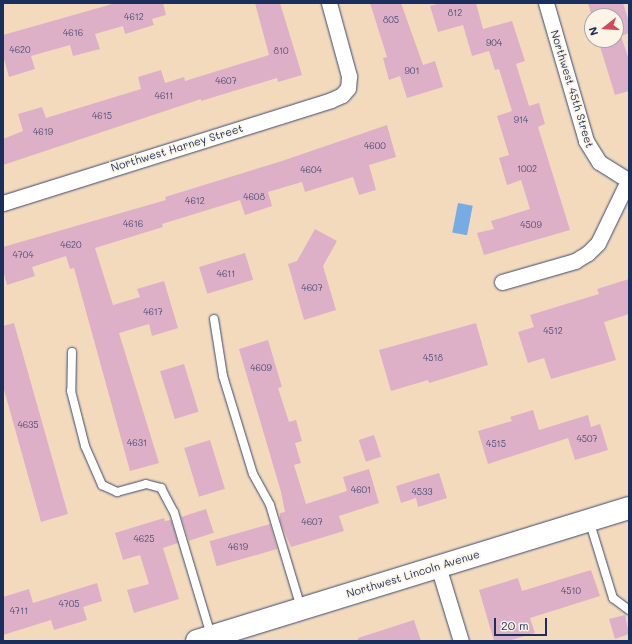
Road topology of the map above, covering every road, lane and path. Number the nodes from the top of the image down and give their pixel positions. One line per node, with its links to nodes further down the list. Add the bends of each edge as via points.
1 (329, 3): 4 (street, Northwest Harney Street, via 348,67 348,88 331,100)
2 (546, 3): 3 (street, Northwest 45th Street, via 588,146 599,162)
3 (629, 181): 5 (street, via 598,243 588,253 574,261)
4 (3, 203)
5 (502, 282)
6 (214, 319): 11 (lane, via 223,376 254,474 270,505)
7 (72, 352): 13 (lane, via 71,392 85,446 102,485 116,492 146,484 162,488 174,512)
8 (629, 508): 9 (street, Northwest Lincoln Avenue)
9 (589, 520): 10 (street, Northwest Lincoln Avenue); 12 (lane, via 614,598)
10 (438, 566): 11 (street, Northwest Lincoln Avenue); 14 (street)
11 (301, 609): 13 (street, Northwest Lincoln Avenue)
12 (629, 610)
13 (204, 639)
14 (461, 641)

